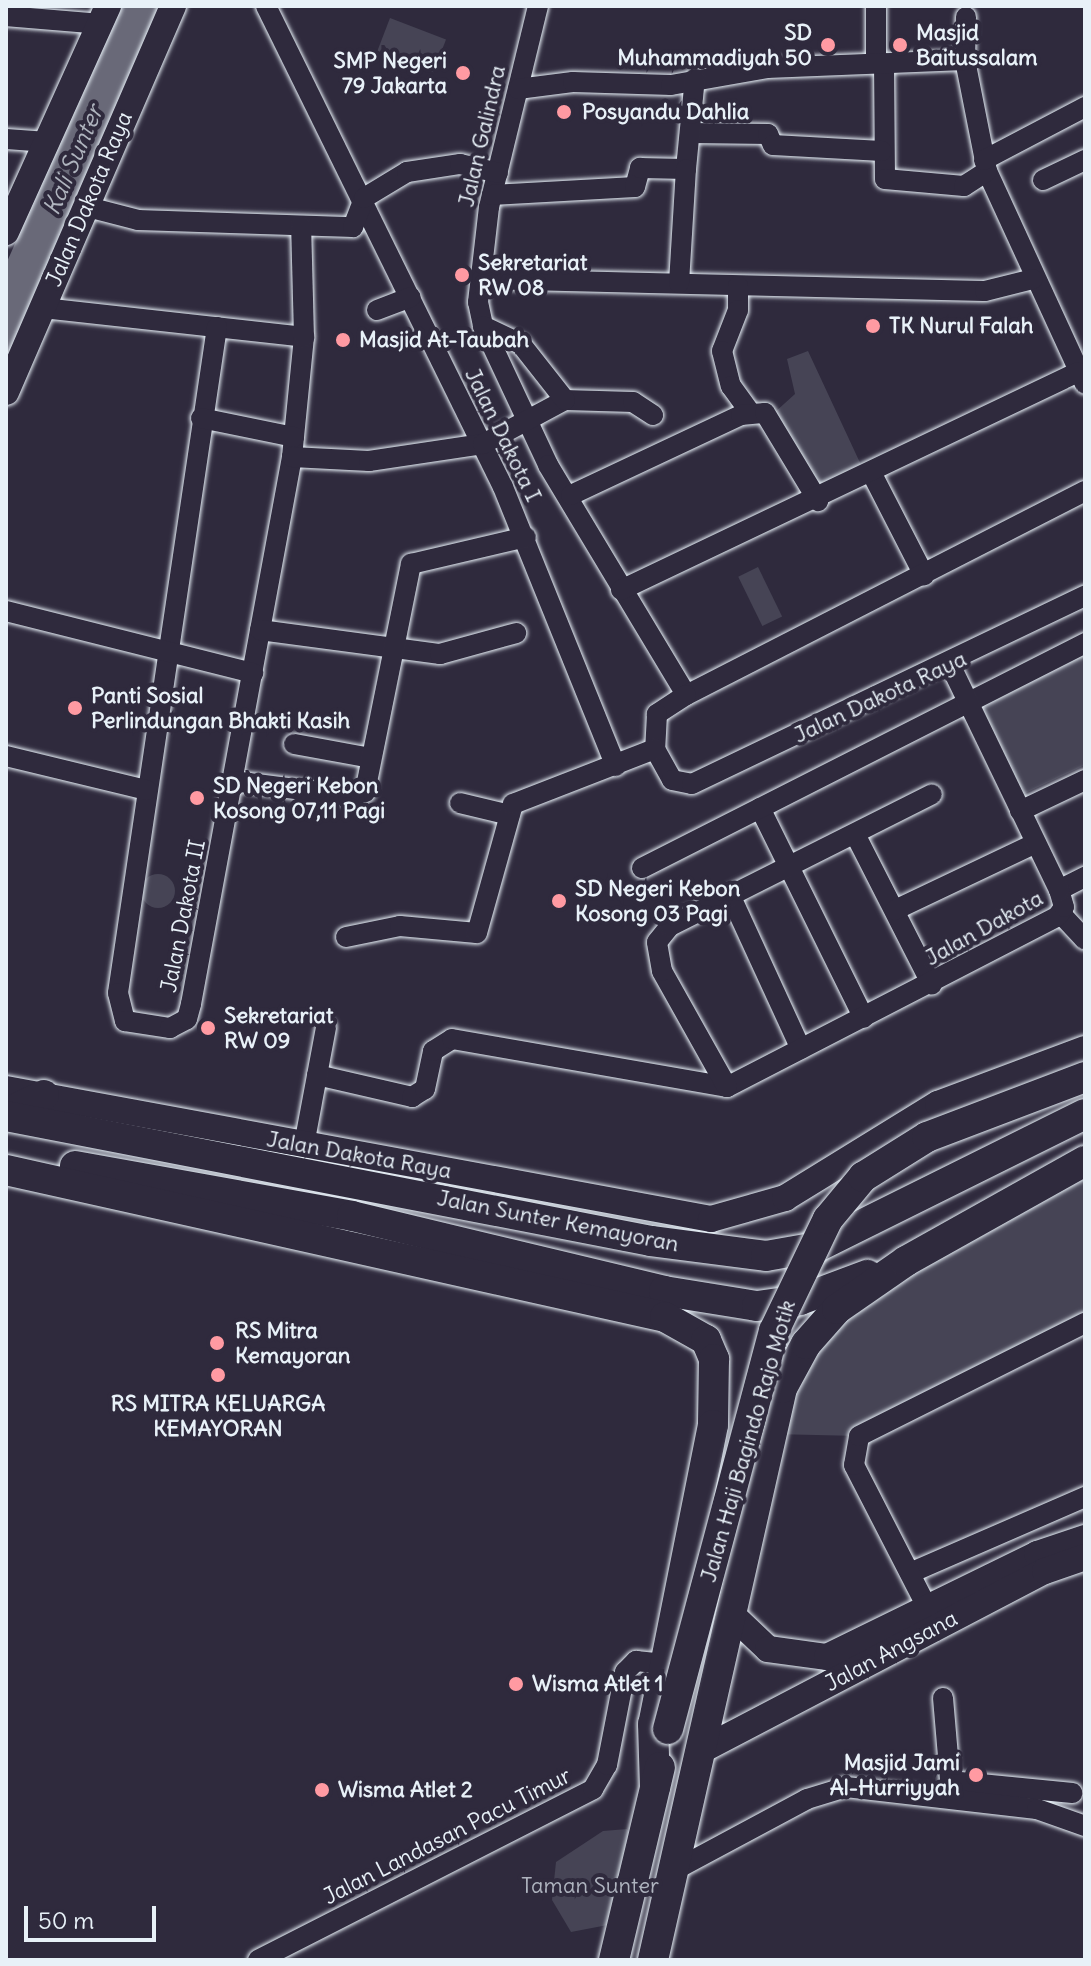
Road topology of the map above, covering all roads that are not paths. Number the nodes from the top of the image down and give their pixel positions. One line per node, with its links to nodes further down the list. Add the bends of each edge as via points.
1 (173, 6): 23 (street, Jalan Dakota Raya)
2 (266, 6): 24 (street, Jalan Dakota I)
3 (538, 6): 11 (street, Jalan Galindra)
4 (876, 6): 9 (street)
5 (104, 15): 6 (street); 15 (street)
6 (6, 16)
7 (966, 17): 8 (street)
8 (965, 60): 9 (street); 18 (street)
9 (880, 63): 10 (street); 16 (street)
10 (695, 78): 11 (street, via 671,85 573,82); 13 (street)
11 (518, 89): 20 (street, Jalan Galindra)
12 (1085, 107): 18 (street)
13 (690, 133): 16 (street, via 768,134 773,145); 19 (street)
14 (6, 139): 15 (street)
15 (48, 142): 26 (street)
16 (882, 151): 18 (street, via 889,180 964,186)
17 (1085, 160): 21 (street)
18 (985, 166): 28 (street)
19 (686, 169): 22 (street, via 640,168 635,187); 29 (street)
20 (498, 173): 22 (street, Jalan Galindra); 24 (street, via 460,164 407,172 364,198)
21 (1043, 180)
22 (492, 195): 27 (street, Jalan Galindra)
23 (84, 206): 25 (street, via 138,220); 32 (street, Jalan Dakota Raya)
24 (363, 211): 25 (street, via 353,227); 31 (street, Jalan Dakota I)
25 (301, 226): 36 (street, Jalan Dakota II)
26 (6, 232)
27 (482, 279): 29 (street); 34 (street, Jalan Galindra)
28 (1033, 279): 30 (street, via 985,291); 37 (street)
29 (679, 283): 30 (street)
30 (738, 286): 40 (street, via 738,310 722,351 731,386)
31 (411, 297): 33 (street); 44 (street, Jalan Dakota I)
32 (43, 308): 35 (street); 38 (street, Jalan Dakota Raya)
33 (377, 310)
34 (483, 326): 39 (street, via 521,344); 43 (street)
35 (217, 327): 36 (street); 42 (street, Jalan Dakota II)
36 (304, 337): 45 (street, Jalan Dakota II)
37 (1081, 378): 46 (street)
38 (6, 392)
39 (565, 400): 41 (street, via 633,402); 43 (street)
40 (750, 412): 48 (street); 49 (street, via 771,415)
41 (653, 415)
42 (201, 418): 45 (street); 59 (street, Jalan Dakota II)
43 (525, 420): 44 (street); 48 (street)
44 (483, 444): 45 (street, via 369,461); 50 (street, Jalan Dakota I)
45 (293, 447): 55 (street, Jalan Dakota II)
46 (872, 474): 49 (street); 51 (street)
47 (1085, 491): 51 (street)
48 (571, 495): 52 (street)
49 (818, 501): 52 (street)
50 (526, 537): 58 (street, via 415,560); 68 (street, Jalan Dakota I)
51 (924, 575): 62 (street)
52 (621, 590): 62 (street)
53 (1085, 596): 60 (street, Jalan Dakota Raya)
54 (6, 611): 59 (street)
55 (260, 630): 58 (street); 61 (street, Jalan Dakota II)
56 (516, 633): 58 (street, via 440,654)
57 (1085, 643): 63 (street)
58 (397, 648): 67 (street)
59 (163, 655): 61 (street); 71 (street, Jalan Dakota II)
60 (950, 665): 63 (street, Jalan Dakota); 65 (street, Jalan Dakota Raya, via 692,784 672,780)
61 (253, 673): 70 (street, Jalan Dakota II)
62 (686, 695): 65 (street, via 657,714)
63 (968, 704): 74 (street); 75 (street, Jalan Dakota)
64 (294, 744): 67 (street)
65 (655, 749): 68 (street)
66 (6, 756): 71 (street)
67 (371, 758): 70 (street, via 365,792 357,795)
68 (616, 766): 76 (street, via 514,803)
69 (1085, 780): 75 (street)
70 (233, 781): 71 (street, Jalan Dakota II, via 191,1004 187,1019 170,1028 125,1021 118,1004)
71 (147, 790)
72 (932, 794): 77 (street)
73 (460, 803): 76 (street)
74 (760, 808): 79 (street); 80 (street)
75 (1020, 811): 78 (street, Jalan Dakota)
76 (510, 815): 86 (street, via 479,931 400,926)
77 (855, 834): 79 (street); 84 (street)
78 (1036, 843): 82 (street, Jalan Dakota); 84 (street)
79 (789, 867): 83 (street); 89 (street)
80 (642, 868)
81 (1085, 877): 82 (street)
82 (1059, 890): 85 (street, Jalan Dakota)
83 (731, 897): 91 (street); 95 (street, via 670,926 655,955)
84 (895, 910): 88 (street)
85 (1061, 914): 87 (street); 88 (street, Jalan Dakota)
86 (346, 937)
87 (1085, 940)
88 (932, 985): 89 (street, Jalan Dakota)
89 (864, 1018): 91 (street, Jalan Dakota)
90 (326, 1027): 93 (street)
91 (801, 1049): 95 (street, Jalan Dakota)
92 (1085, 1049): 103 (street, Jalan Dakota Raya, via 938,1104 785,1198 711,1219)
93 (317, 1075): 95 (street, via 412,1097 425,1089 433,1051 452,1039); 100 (street)
94 (1085, 1077): 128 (main road, Jalan Haji Bagindo Rajo Motik, bridge, via 927,1137 863,1177 828,1219 774,1331)
95 (727, 1087)
96 (6, 1089): 97 (street, Jalan Dakota Raya)
97 (44, 1095): 98 (main road); 100 (street, Jalan Dakota Raya)
98 (6, 1114): 103 (main road, Jalan Sunter Kemayoran)
99 (1085, 1114): 110 (main road, Jalan Sunter Kemayoran, via 817,1247)
100 (304, 1145): 103 (street, Jalan Dakota Raya)
101 (1085, 1161): 105 (main road, Jalan Haji Bagindo Rajo Motik)
102 (12, 1163): 107 (main road, Jalan Sunter Kemayoran); 108 (main road)
103 (372, 1171): 106 (main road, Jalan Sunter Kemayoran)
104 (1085, 1182): 105 (main road, Jalan Haji Bagindo Rajo Motik)
105 (1051, 1186): 111 (main road, Jalan Haji Bagindo Rajo Motik)
106 (498, 1209): 109 (main road); 110 (main road, Jalan Sunter Kemayoran)
107 (352, 1216): 108 (main road); 109 (main road, Jalan Sunter Kemayoran)
108 (320, 1241): 114 (main road)
109 (492, 1246): 112 (main road, Jalan Sunter Kemayoran)
110 (744, 1254): 113 (main road)
111 (906, 1261): 113 (main road, Jalan Sunter Kemayoran, via 800,1300 757,1306); 118 (main road, Jalan Haji Bagindo Rajo Motik, via 837,1309 806,1344 782,1388)
112 (597, 1274): 113 (main road, Jalan Sunter Kemayoran); 114 (main road)
113 (707, 1296): 116 (main road)
114 (614, 1307): 116 (main road)
115 (1085, 1323): 122 (street, via 859,1436 854,1465)
116 (691, 1329): 117 (main road, via 714,1359)
117 (713, 1425): 118 (main road, via 733,1410 750,1410); 125 (main road)
118 (772, 1434): 124 (main road, Jalan Haji Bagindo Rajo Motik)
119 (1085, 1497): 122 (street)
120 (1085, 1538): 123 (street, Jalan Angsana, via 1037,1554)
121 (1085, 1557): 127 (street, Jalan Angsana, via 1045,1571)
122 (910, 1573): 123 (street)
123 (929, 1611): 124 (street, Jalan Angsana, via 817,1659 768,1649)
124 (730, 1613): 127 (main road, Jalan Haji Bagindo Rajo Motik)
125 (665, 1664): 128 (main road, via 653,1724); 133 (street, Jalan Landasan Pacu Timur, via 636,1661 625,1672 607,1765 593,1789)
126 (943, 1698): 129 (street)
127 (700, 1751): 132 (main road, Jalan Haji Bagindo Rajo Motik)
128 (655, 1787): 134 (main road, Jalan Haji Bagindo Rajo Motik)
129 (950, 1788): 130 (street); 131 (street); 132 (street, via 846,1787 807,1799)
130 (1072, 1793)
131 (1084, 1823)
132 (673, 1871): 135 (main road, Jalan Haji Bagindo Rajo Motik)
133 (258, 1960)
134 (614, 1960)
135 (653, 1960)

